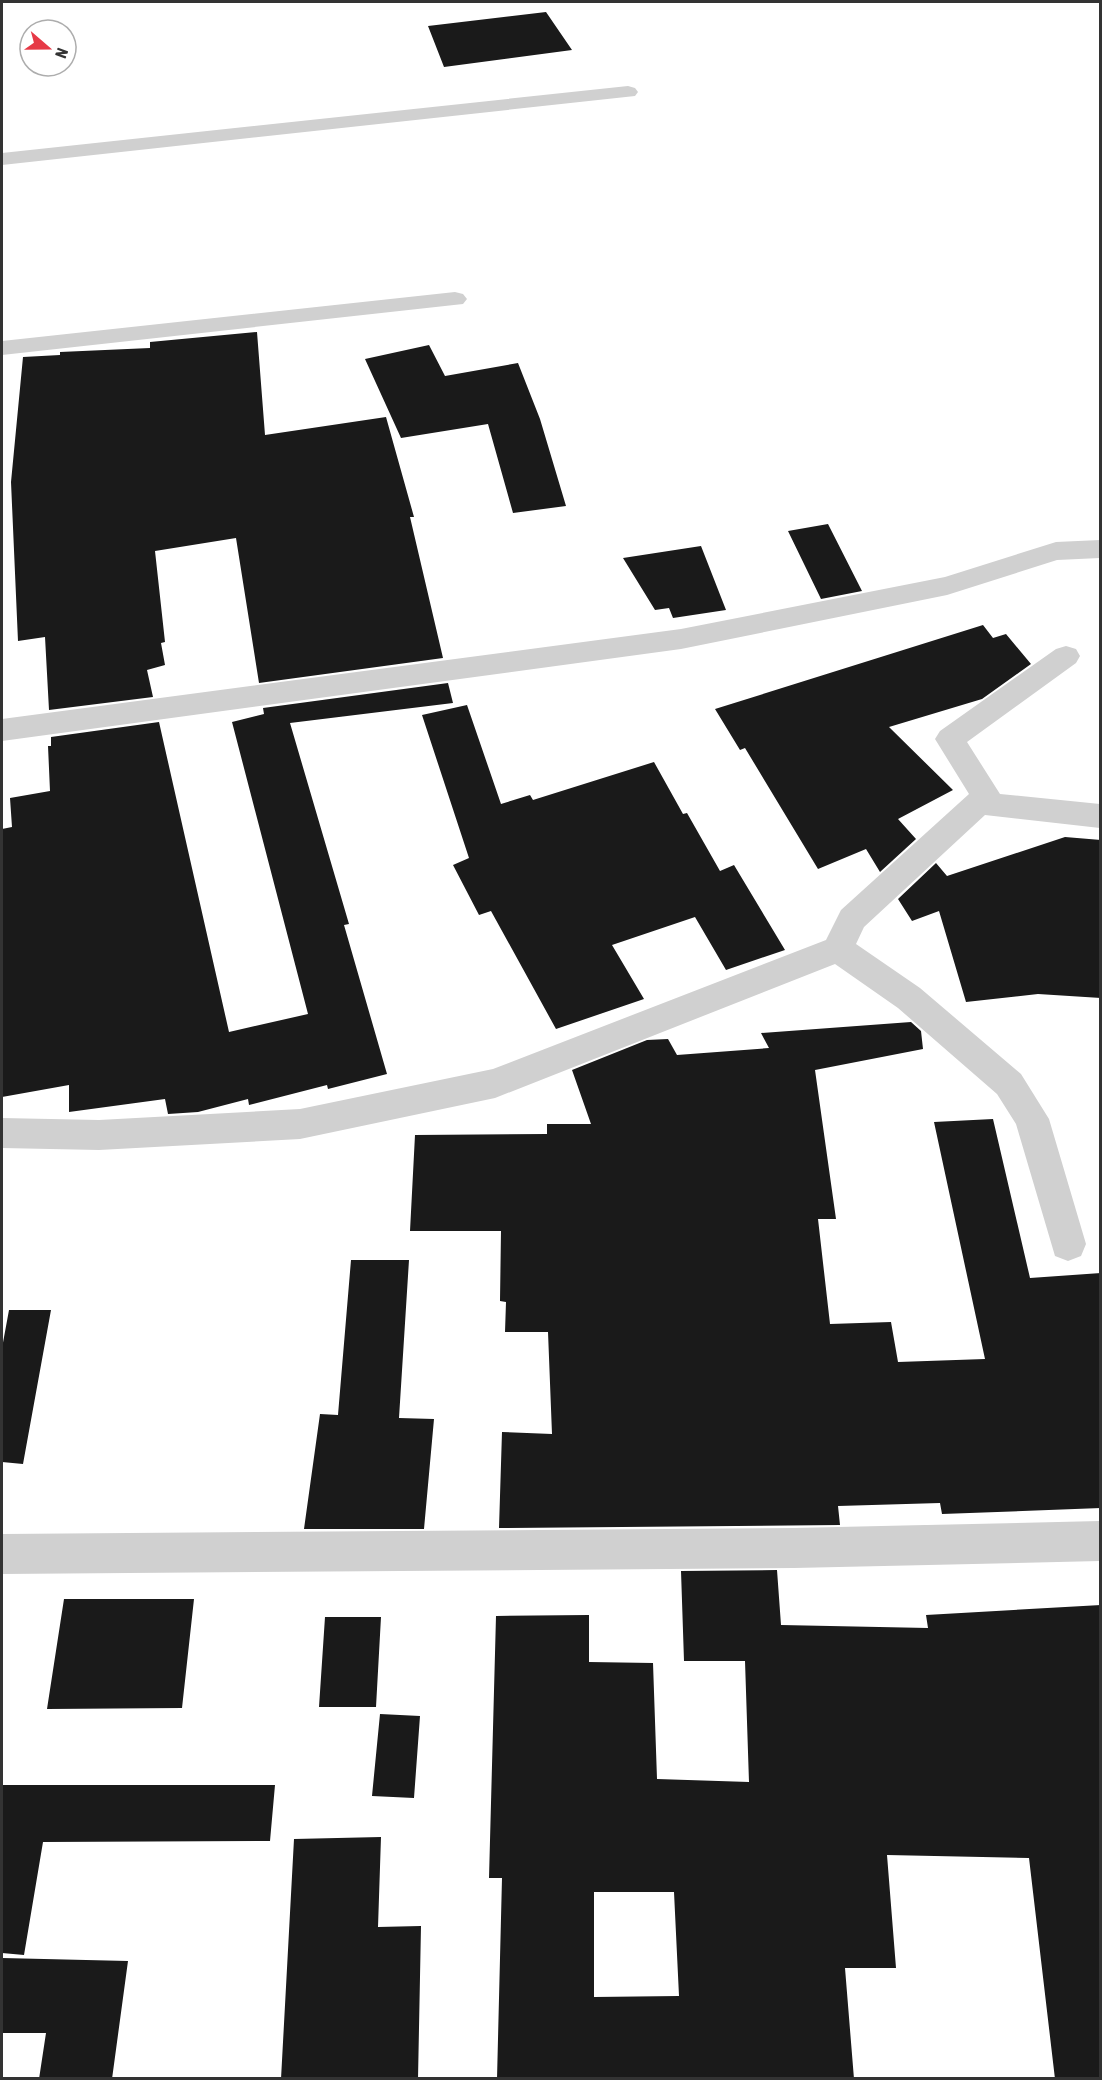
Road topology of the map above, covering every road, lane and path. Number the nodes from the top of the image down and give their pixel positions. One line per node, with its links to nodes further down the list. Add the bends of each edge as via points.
1 (628, 92): 2 (street)
2 (2, 159)
3 (455, 299): 4 (street)
4 (2, 348)
5 (1101, 549): 7 (street, via 1056,551 947,586 681,639)
6 (1066, 656): 8 (street, via 950,739 987,796)
7 (2, 729)
8 (979, 803): 9 (street); 10 (street, via 852,919)
9 (1101, 816)
10 (838, 949): 11 (street, via 495,1083 300,1124 99,1135); 12 (street, via 909,998 1009,1084 1032,1119)
11 (2, 1133)
12 (1068, 1244)
13 (1101, 1541): 14 (street, via 794,1548)
14 (2, 1554)

